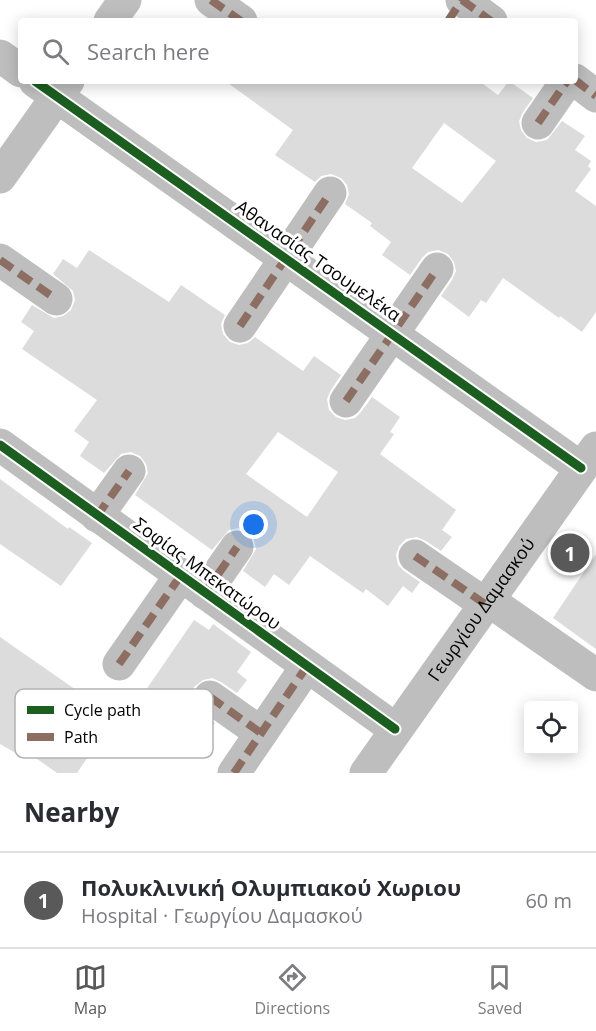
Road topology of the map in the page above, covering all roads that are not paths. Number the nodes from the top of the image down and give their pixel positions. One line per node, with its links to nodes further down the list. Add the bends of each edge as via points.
1 (125, 0): 3 (street)
2 (211, 0): 4 (street)
3 (112, 18)
4 (237, 18)
5 (0, 56): 6 (street)
6 (18, 69)
7 (578, 82): 10 (street)
8 (565, 84): 11 (street)
9 (53, 86): 12 (street); 14 (street, Αθανασίας Τσουμελέκα)
10 (596, 96)
11 (538, 123)
12 (0, 177)
13 (330, 193): 14 (street)
14 (286, 259): 18 (street); 19 (street, Αθανασίας Τσουμελέκα)
15 (0, 260): 17 (street)
16 (437, 269): 19 (street)
17 (56, 299)
18 (240, 326)
19 (392, 334): 20 (street); 22 (street, Αθανασίας Τσουμελέκα)
20 (346, 400)
21 (0, 445): 24 (street, Σοφίας Μπεκατώρου)
22 (589, 458): 28 (street, Γεωργίου Δαμασκού)
23 (129, 471): 24 (street)
24 (97, 516): 27 (street, Σοφίας Μπεκατώρου)
25 (237, 547): 27 (street)
26 (415, 556): 28 (street)
27 (193, 584): 29 (street); 30 (street, Σοφίας Μπεκατώρου)
28 (486, 602): 31 (street); 33 (street, Γεωργίου Δαμασκού)
29 (120, 664)
30 (307, 666): 33 (street, Σοφίας Μπεκατώρου); 34 (street)
31 (596, 675)
32 (213, 699): 34 (street)
33 (395, 729): 36 (street, Γεωργίου Δαμασκού)
34 (261, 733): 35 (street)
35 (234, 773)
36 (366, 773)

